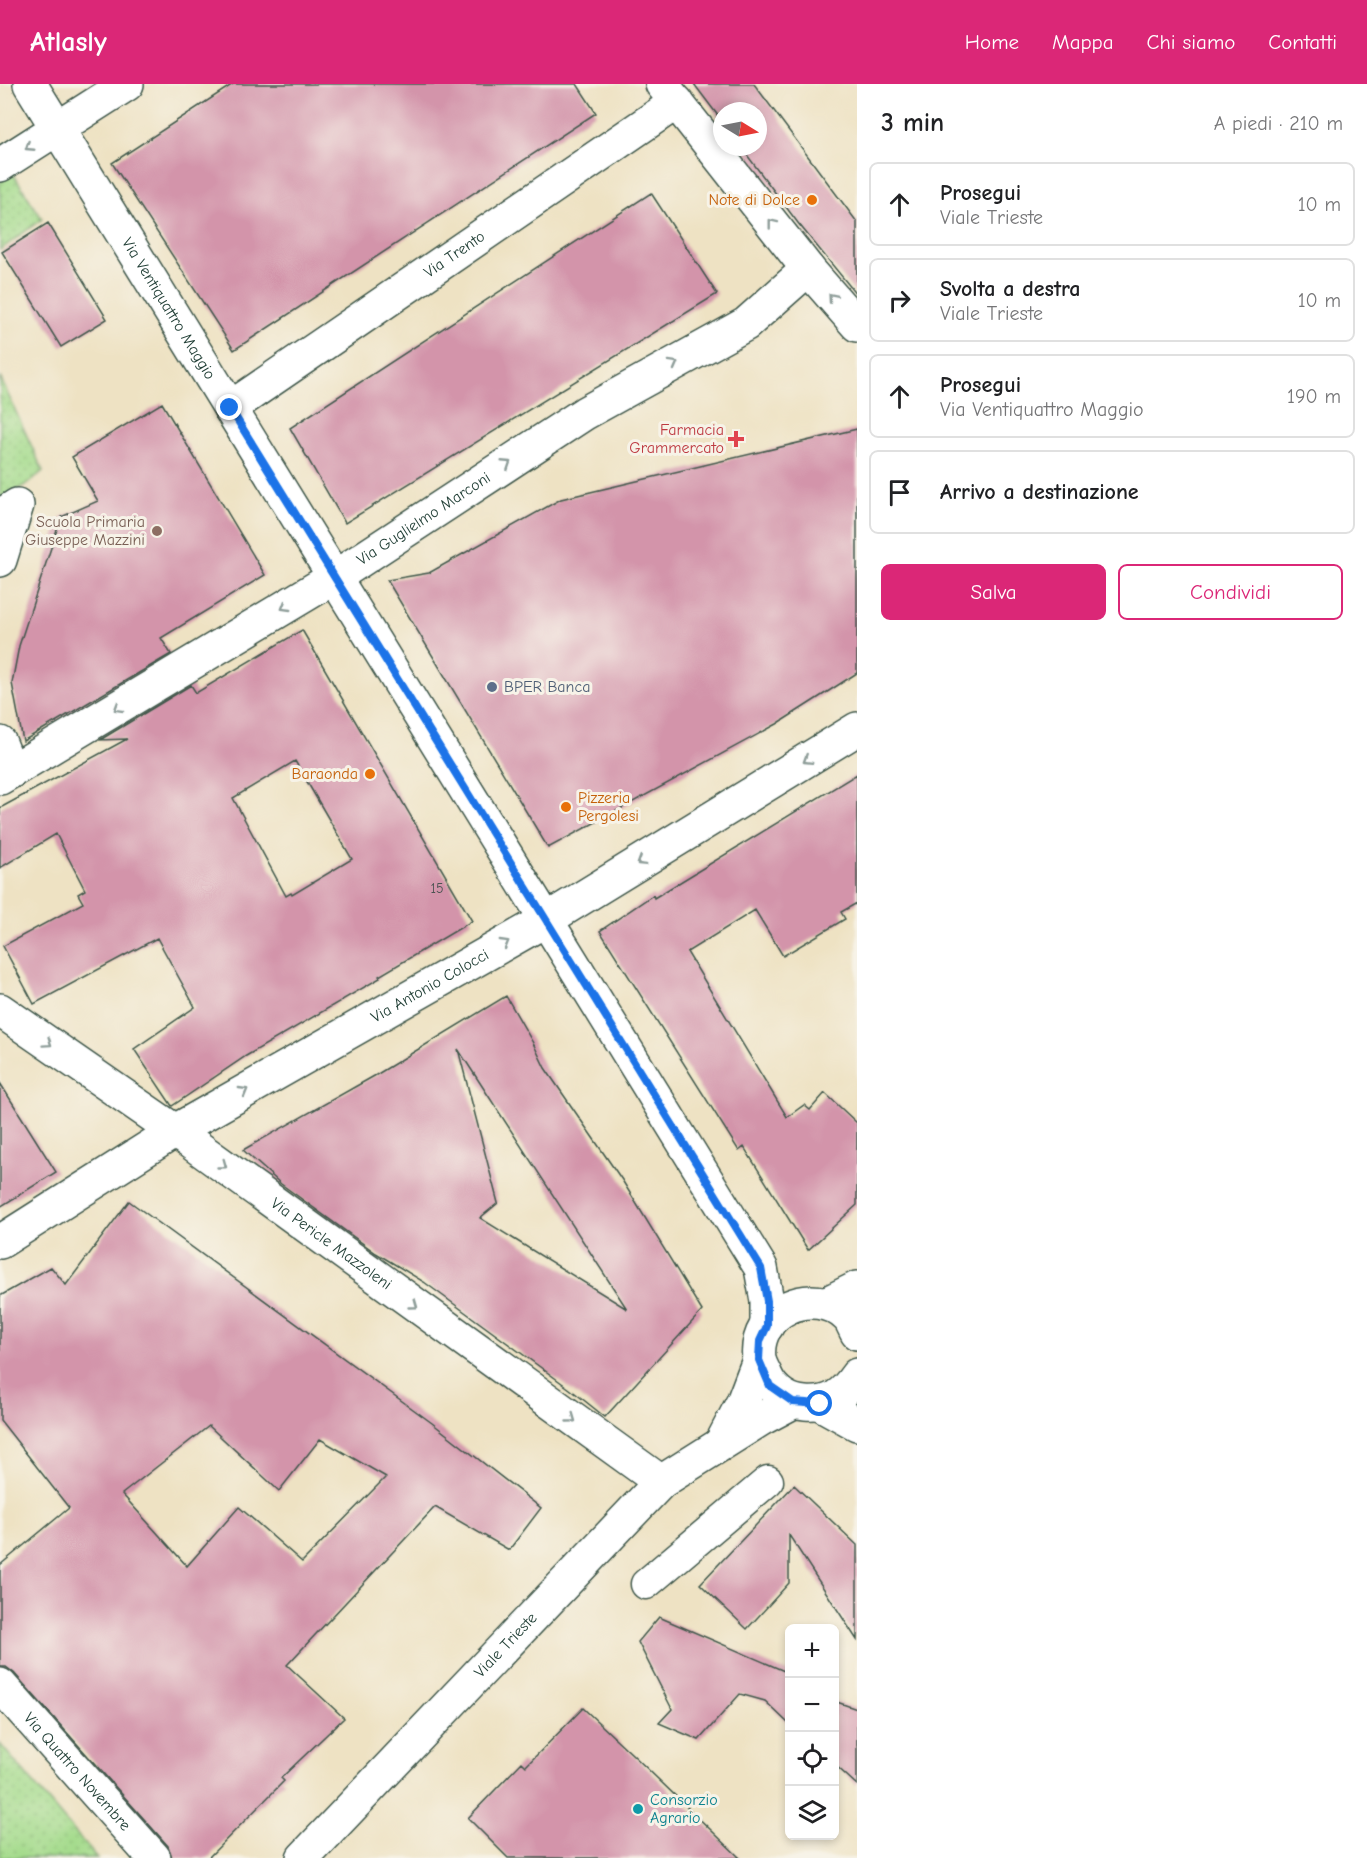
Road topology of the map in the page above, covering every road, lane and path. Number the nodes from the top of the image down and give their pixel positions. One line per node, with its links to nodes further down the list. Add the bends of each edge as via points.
1 (30, 84): 4 (street, Via Ventiquattro Maggio)
2 (127, 84): 4 (street)
3 (669, 93): 6 (street, one-way to 3); 8 (street, Via Trento)
4 (58, 128): 5 (street, one-way to 5); 8 (street, Via Ventiquattro Maggio)
5 (0, 165)
6 (808, 268): 7 (street, one-way to 6); 11 (street, Via Guglielmo Marconi, one-way to 6, via 585,413 747,324)
7 (857, 325)
8 (230, 408): 11 (street, Via Ventiquattro Maggio)
9 (0, 516): 10 (street, via 17,505)
10 (0, 560)
11 (335, 577): 13 (street, Via Guglielmo Marconi, one-way to 13); 14 (street, Via Ventiquattro Maggio)
12 (857, 729): 14 (street, Via Antonio Colocci, one-way to 14)
13 (4, 764)
14 (546, 920): 16 (street, Via Antonio Colocci, one-way to 14); 18 (street, Via Ventiquattro Maggio)
15 (0, 1010): 16 (street, Via Pericle Mazzoleni, one-way to 16)
16 (175, 1131): 17 (street, Via Antonio Colocci); 29 (street, Via Pericle Mazzoleni, one-way to 29)
17 (0, 1242)
18 (761, 1268): 20 (street, Via Ventiquattro Maggio); 21 (street, Via Ventiquattro Maggio)
19 (857, 1288): 20 (street)
20 (816, 1302): 21 (street, via 783,1308); 22 (street, via 848,1317)
21 (767, 1326): 23 (street, Viale Trieste, via 760,1341)
22 (857, 1332)
23 (759, 1360): 25 (street, via 770,1386); 27 (street, Viale Trieste, via 743,1402)
24 (857, 1374): 25 (street, Viale Trieste, via 845,1392)
25 (807, 1403): 26 (street); 27 (street, Viale Trieste, via 761,1419)
26 (857, 1424)
27 (719, 1446): 29 (street, Viale Trieste)
28 (768, 1480): 30 (street)
29 (661, 1482): 33 (street, Viale Trieste)
30 (646, 1584)
31 (0, 1685): 32 (street, Via Quattro Novembre)
32 (154, 1858)
33 (303, 1858)

